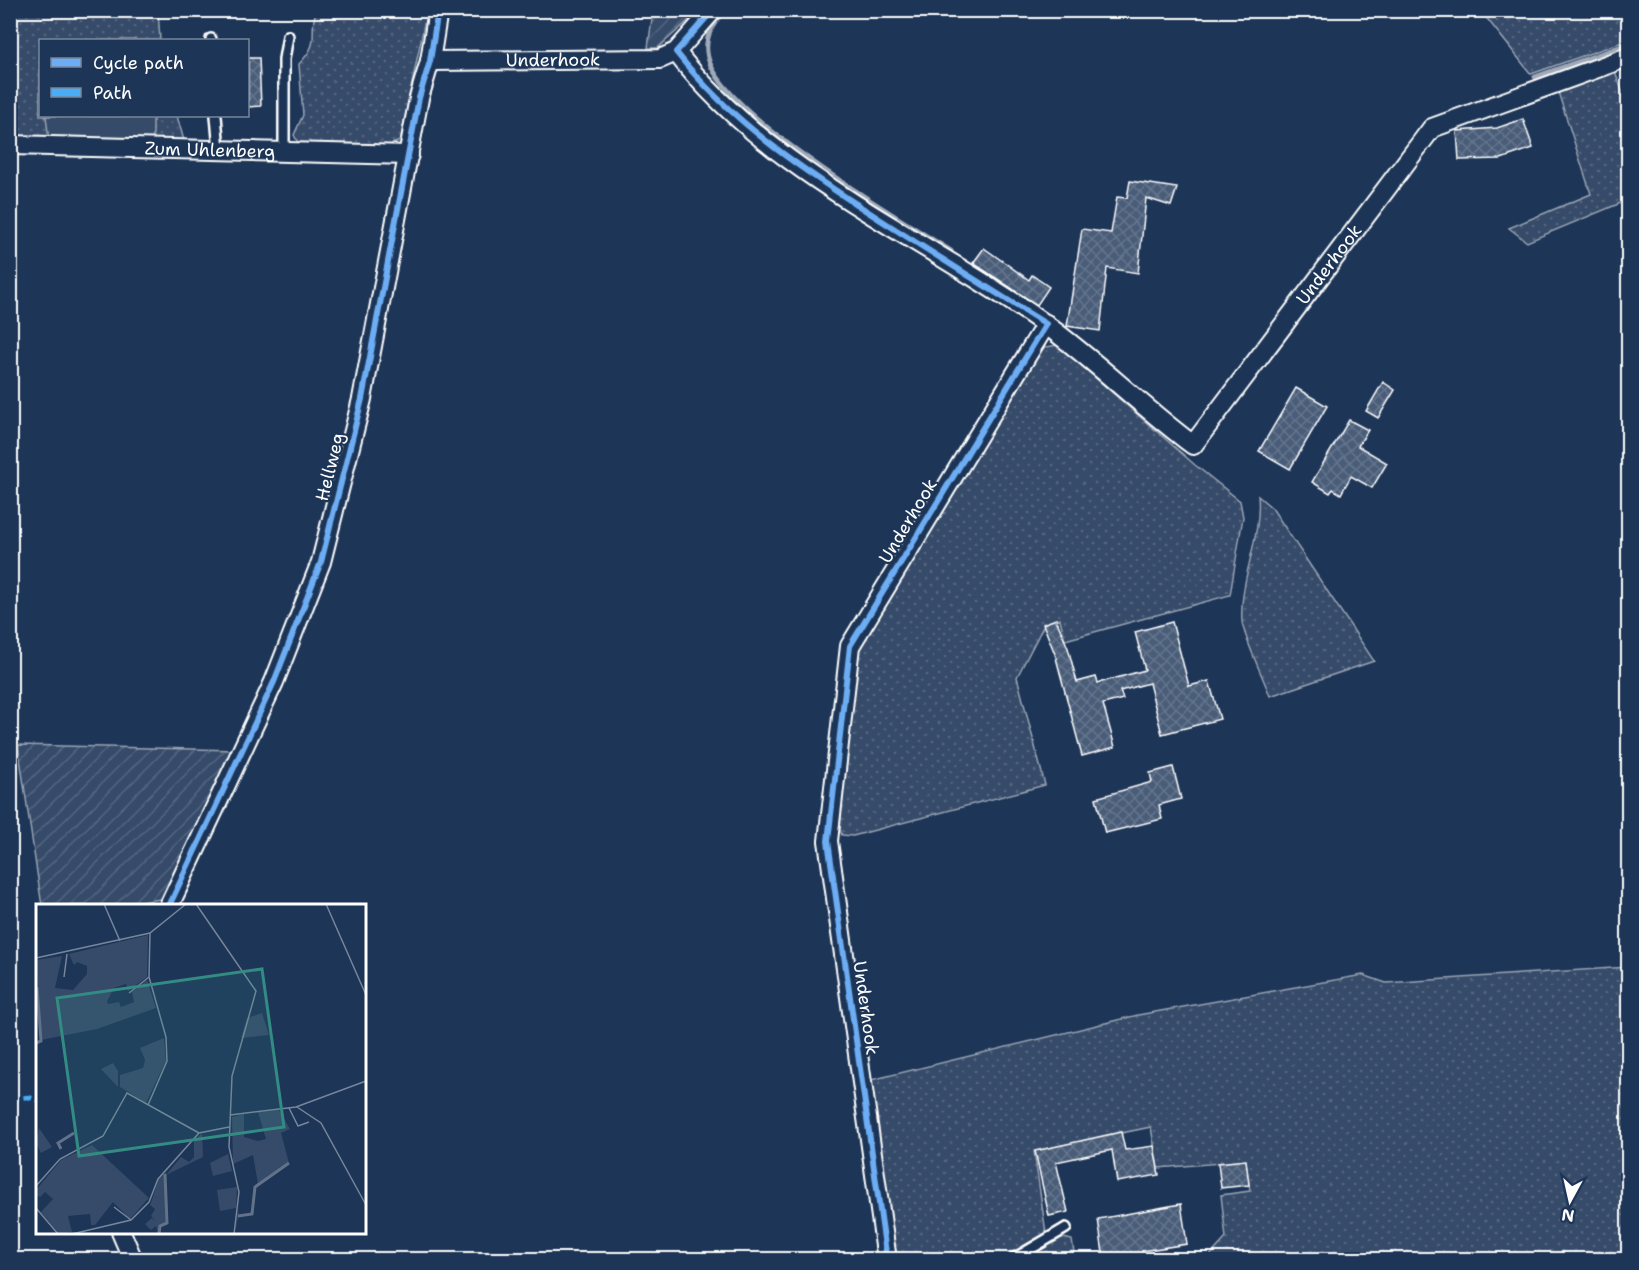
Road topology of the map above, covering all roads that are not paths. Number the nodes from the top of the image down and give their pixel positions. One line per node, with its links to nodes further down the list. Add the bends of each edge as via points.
1 (438, 10): 6 (street, Hellweg)
2 (713, 10): 4 (street)
3 (288, 36): 10 (lane, via 284,59)
4 (676, 52): 6 (street, Underhook, via 660,59 637,60); 12 (street, Underhook, via 692,72 774,148 821,182)
5 (1629, 57): 12 (street, Underhook, via 1432,128 1193,445)
6 (430, 61): 11 (street, Hellweg)
7 (216, 117): 9 (lane)
8 (10, 145): 9 (street, Zum Uhlenberg)
9 (219, 150): 10 (street, Zum Uhlenberg)
10 (284, 152): 11 (street, Zum Uhlenberg)
11 (409, 155): 13 (street, Hellweg, via 362,399 321,562 274,682)
12 (1046, 324): 17 (street, Underhook, via 850,646 828,841)
13 (170, 904)
14 (1065, 1228): 18 (lane)
15 (121, 1234): 16 (street)
16 (133, 1260)
17 (887, 1260)
18 (1012, 1260)

